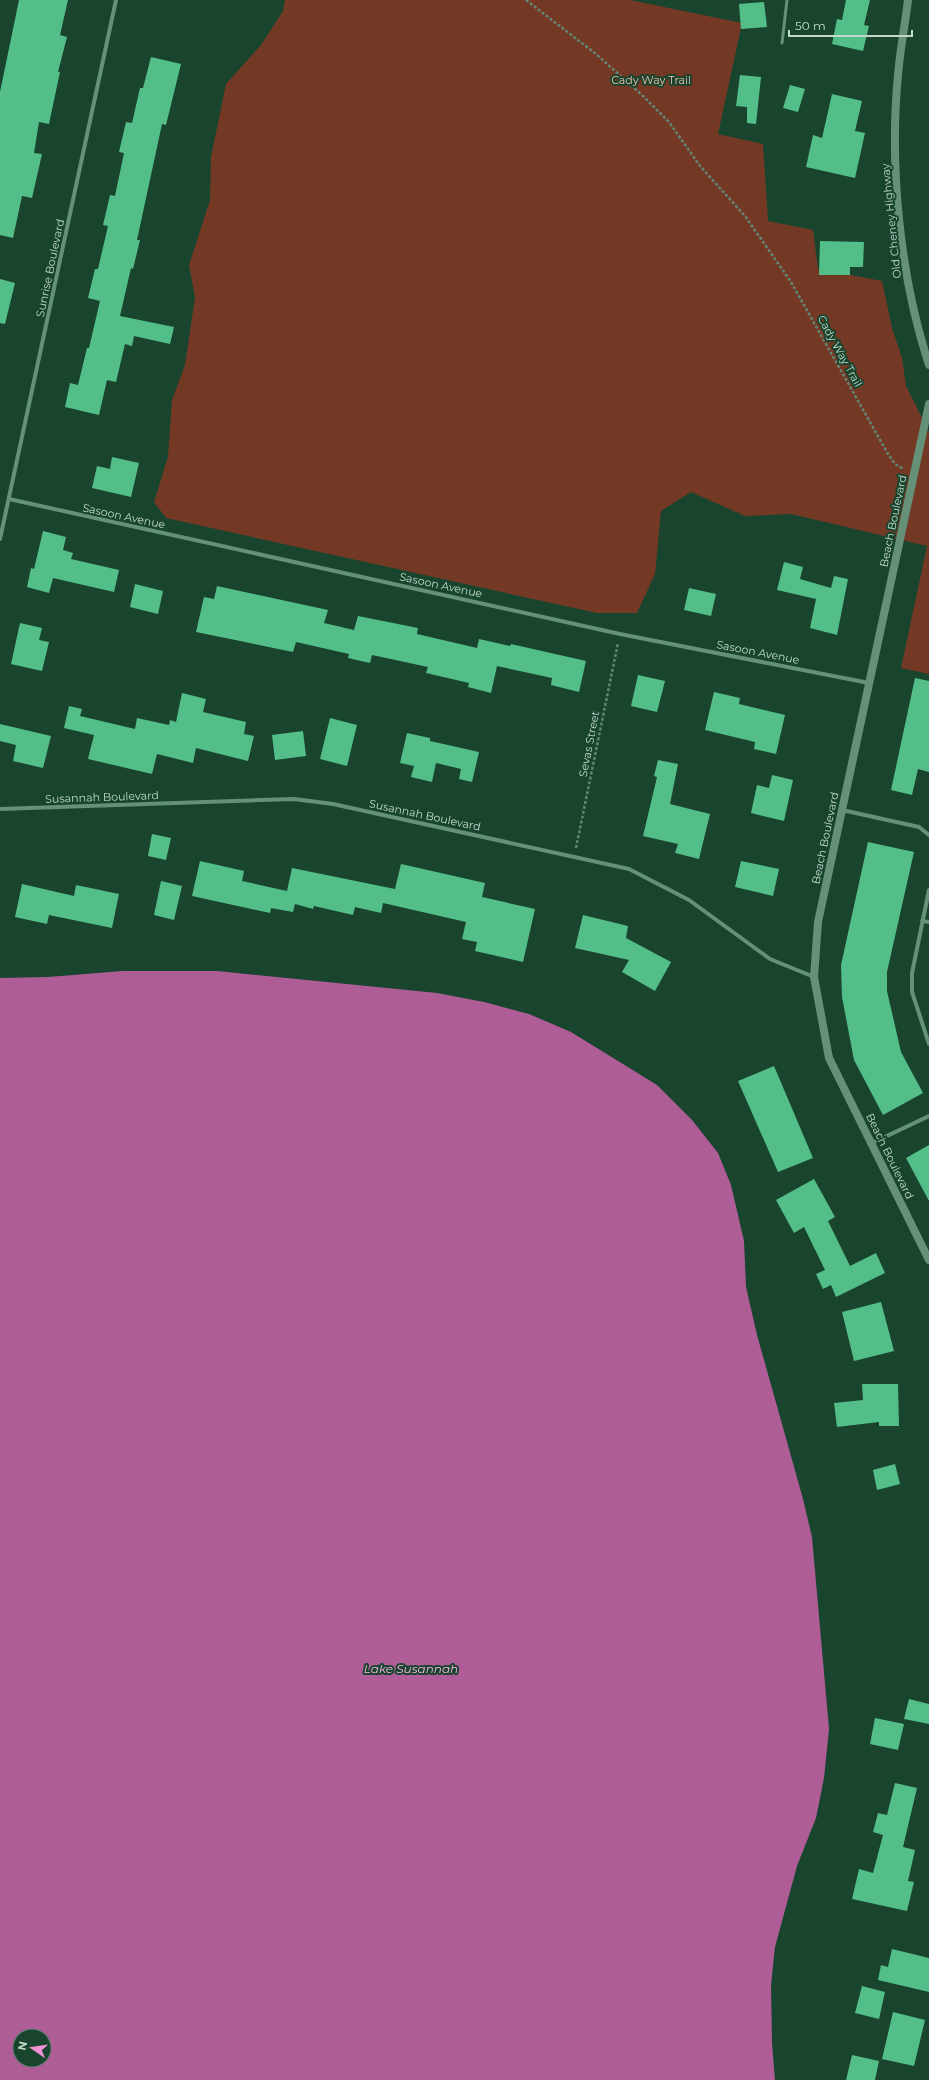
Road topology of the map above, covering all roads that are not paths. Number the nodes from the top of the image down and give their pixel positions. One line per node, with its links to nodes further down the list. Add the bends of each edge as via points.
1 (116, 0): 7 (street, Sunrise Boulevard)
2 (788, 0): 4 (lane)
3 (908, 0): 5 (street, Old Cheney Highway, via 898,76 895,171 902,240 913,304)
4 (782, 43)
5 (929, 362)
6 (929, 404): 9 (street, Beach Boulevard)
7 (9, 499): 8 (street, Sunrise Boulevard); 9 (street, Sasoon Avenue, via 620,634)
8 (0, 539)
9 (870, 684): 11 (street, Beach Boulevard)
10 (0, 809): 16 (street, Susannah Boulevard, via 294,799 333,804 629,869 689,900 770,959)
11 (842, 810): 12 (street, via 919,827); 16 (street, Beach Boulevard, via 818,922)
12 (929, 835)
13 (929, 890): 14 (street)
14 (922, 921): 15 (street); 17 (street, via 912,973 912,992)
15 (929, 922)
16 (814, 977): 19 (street, Beach Boulevard, via 829,1058)
17 (929, 1044)
18 (929, 1116): 19 (street)
19 (872, 1143): 20 (street, Beach Boulevard)
20 (929, 1260)

